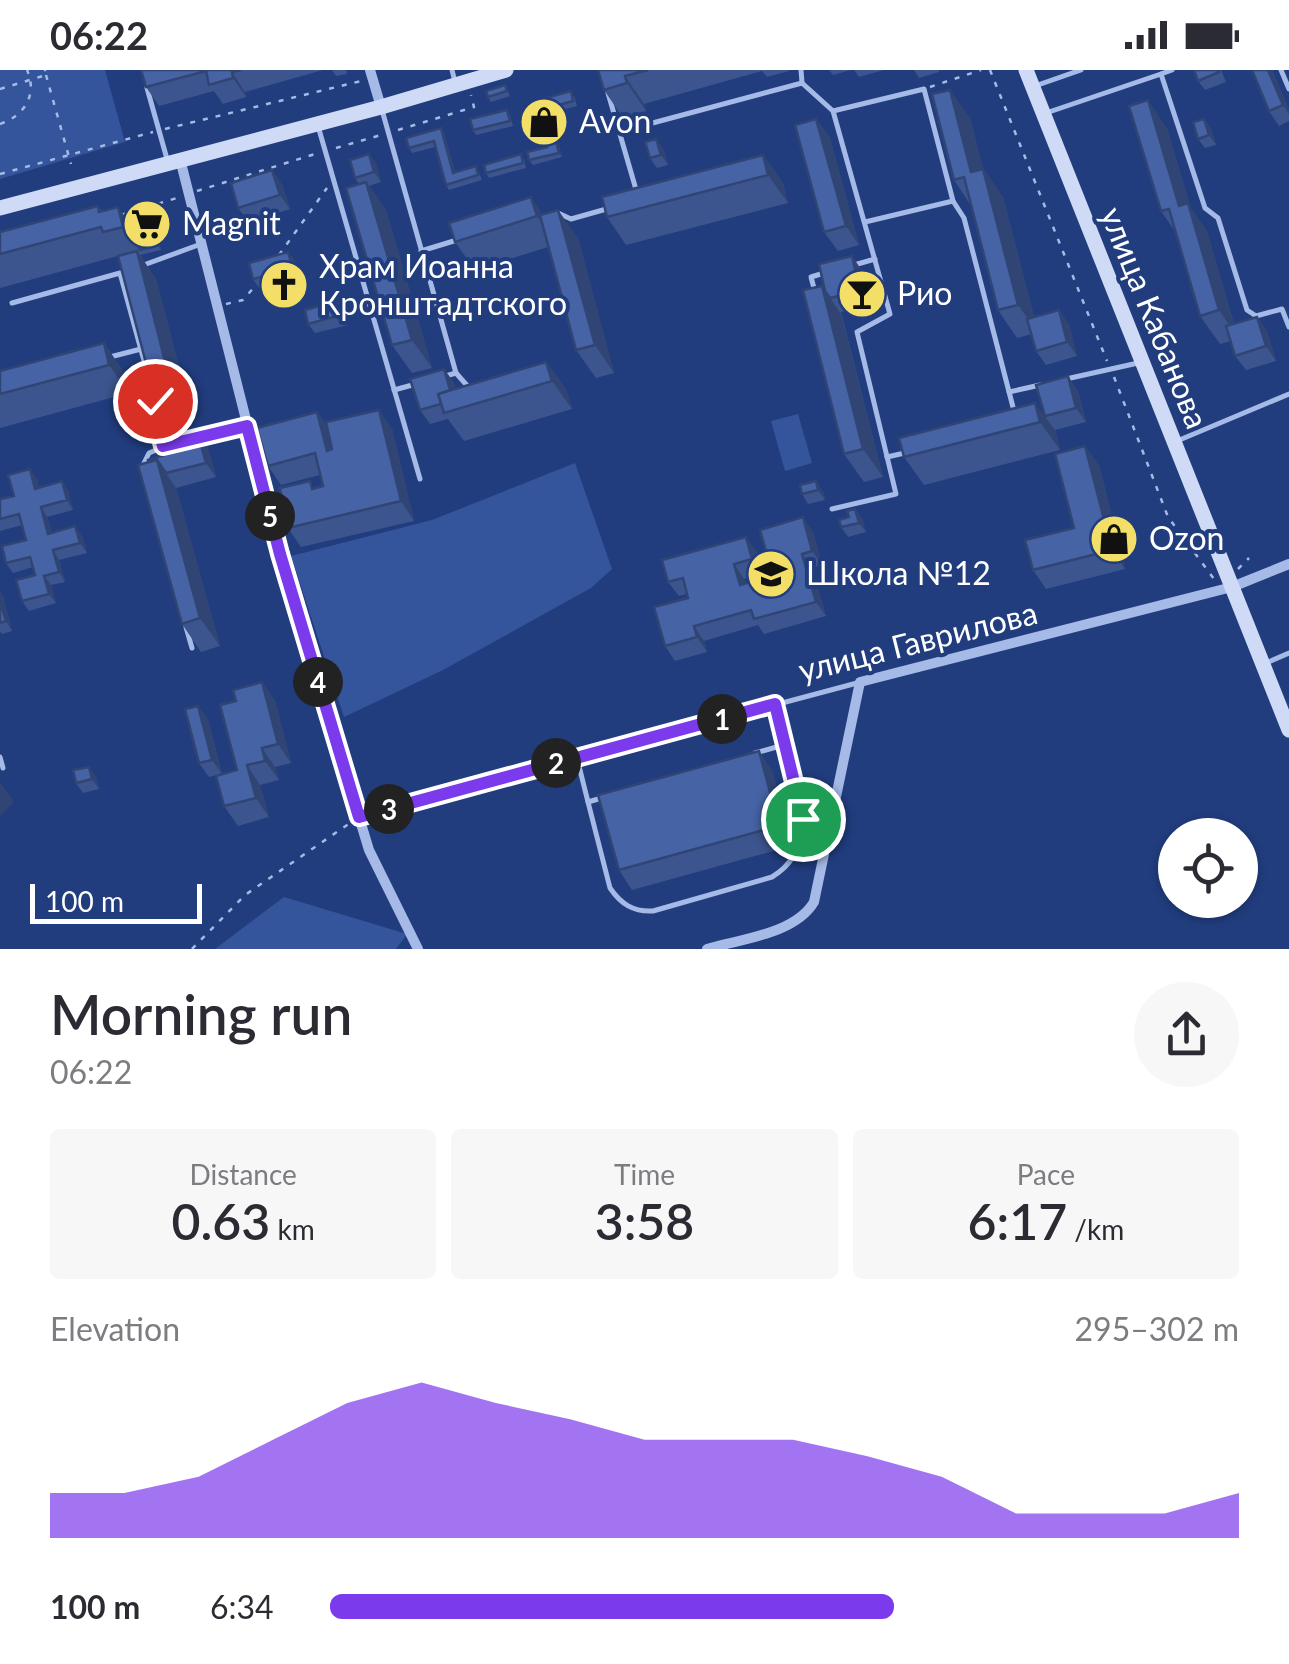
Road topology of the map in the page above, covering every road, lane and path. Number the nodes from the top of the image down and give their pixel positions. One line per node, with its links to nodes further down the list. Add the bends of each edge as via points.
1 (27, 70): 14 (path)
2 (506, 70): 13 (main road)
3 (800, 70): 15 (lane)
4 (981, 70): 21 (path)
5 (990, 70): 60 (path)
6 (1026, 70): 19 (main road, улица Кабанова)
7 (1081, 70): 19 (lane)
8 (1172, 70): 12 (lane)
9 (1281, 70): 20 (lane)
10 (46, 73): 14 (path); 31 (path)
11 (371, 74): 22 (street); 27 (path)
12 (1162, 74): 24 (lane); 56 (lane, via 1246,310 1256,316 1282,309)
13 (458, 79): 22 (main road); 29 (path, via 474,107)
14 (31, 80): 18 (path); 26 (path, via 26,106)
15 (802, 83): 23 (lane); 28 (lane)
16 (147, 85): 27 (lane)
17 (606, 86): 28 (lane)
18 (0, 88)
19 (1032, 88): 24 (main road, улица Кабанова)
20 (1289, 89)
21 (924, 90): 23 (lane); 38 (lane)
22 (381, 107): 25 (main road); 29 (lane)
23 (833, 111): 43 (lane)
24 (1043, 114): 59 (main road, улица Кабанова)
25 (317, 123): 30 (lane); 32 (main road)
26 (0, 124)
27 (159, 131): 31 (path); 32 (lane)
28 (620, 132): 37 (lane)
29 (388, 133): 30 (path); 46 (lane)
30 (325, 151): 35 (lane); 36 (path)
31 (68, 155): 33 (path); 34 (path)
32 (174, 160): 36 (street); 40 (main road)
33 (71, 164)
34 (0, 174)
35 (333, 178): 47 (path); 66 (lane)
36 (190, 194): 42 (path); 45 (street)
37 (640, 200)
38 (953, 200): 43 (lane); 67 (lane, via 964,218)
39 (622, 205): 41 (lane, via 571,219)
40 (0, 208)
41 (554, 212)
42 (114, 217)
43 (865, 222): 48 (lane)
44 (459, 240): 46 (lane)
45 (202, 244): 52 (lane); 54 (street)
46 (422, 250): 61 (lane)
47 (276, 259)
48 (875, 259): 49 (lane); 75 (lane, via 890,314 857,332)
49 (843, 268)
50 (827, 272): 55 (lane, via 811,277)
51 (266, 273): 54 (path, via 243,300)
52 (120, 274): 53 (lane); 57 (lane)
53 (12, 303)
54 (217, 307): 71 (street)
55 (820, 307)
56 (1289, 327)
57 (141, 349): 58 (lane); 73 (lane)
58 (106, 358)
59 (1142, 362): 60 (lane); 72 (main road, улица Кабанова)
60 (1110, 369): 63 (lane); 81 (path, via 1168,517 1214,580)
61 (456, 373): 62 (lane); 69 (lane)
62 (441, 377)
63 (1060, 380)
64 (425, 381): 66 (lane)
65 (1043, 384): 67 (lane)
66 (394, 390): 76 (lane)
67 (1009, 392): 70 (lane)
68 (1289, 394): 72 (lane)
69 (478, 397)
70 (1018, 424)
71 (247, 426): 73 (lane); 97 (street)
72 (1174, 442): 81 (main road, улица Кабанова)
73 (163, 446): 77 (lane, via 142,465)
74 (924, 448): 75 (lane)
75 (887, 457): 78 (lane, via 896,494)
76 (420, 479)
77 (146, 483)
78 (832, 510)
79 (1249, 558): 81 (path)
80 (1289, 564): 81 (street, улица Гаврилова)
81 (1230, 582): 85 (main road, улица Кабанова); 86 (street, улица Гаврилова)
82 (182, 612): 83 (lane)
83 (192, 648)
84 (1289, 653): 85 (lane)
85 (1264, 664): 88 (main road, улица Кабанова)
86 (860, 682): 87 (lane, улица Гаврилова); 100 (street, via 814,902 788,926)
87 (775, 704): 89 (lane); 92 (lane, улица Гаврилова)
88 (1289, 730)
89 (784, 745): 90 (lane); 96 (lane, via 802,838 785,870 772,877 640,912 610,888)
90 (748, 755)
91 (0, 756): 93 (lane)
92 (577, 758): 94 (lane, улица Гаврилова); 96 (lane)
93 (4, 768)
94 (512, 775): 97 (path)
95 (606, 797): 96 (lane)
96 (588, 802)
97 (359, 817): 98 (path, via 245,895); 99 (street)
98 (192, 949)
99 (418, 949)
100 (707, 949)

